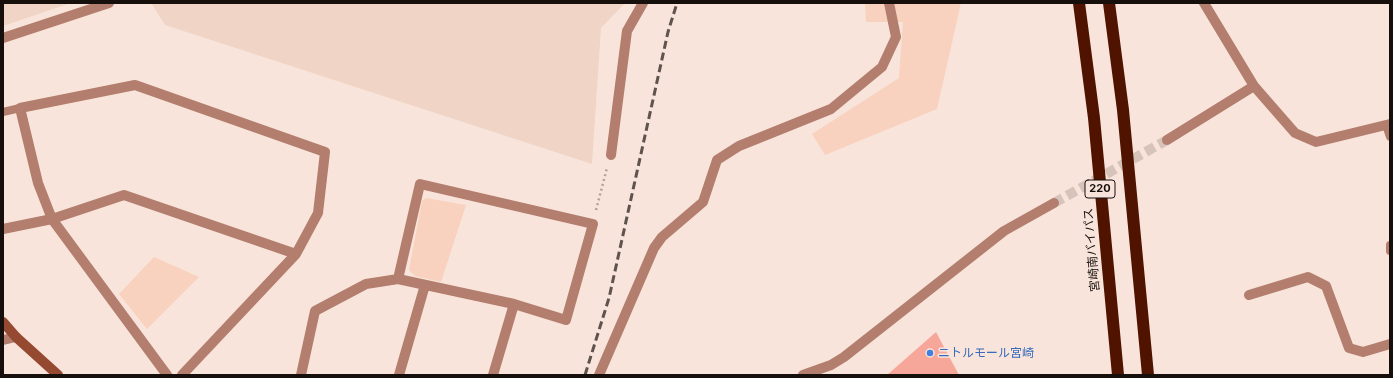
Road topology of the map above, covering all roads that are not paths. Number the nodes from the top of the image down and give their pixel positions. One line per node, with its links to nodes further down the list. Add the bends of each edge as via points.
1 (109, 3): 7 (street)
2 (643, 3): 14 (street, via 627,31)
3 (889, 3): 35 (street, via 896,37 882,67 831,109 739,146 717,160 703,202 662,237 654,248)
4 (1079, 3): 37 (highway, 宮崎南バイパス / 220, via 1094,118)
5 (1109, 3): 38 (highway, 220, via 1123,110)
6 (1204, 3): 8 (street)
7 (3, 38)
8 (1254, 86): 11 (street, via 1295,133 1316,142); 13 (street)
9 (20, 108): 10 (lane); 16 (street, via 38,183); 20 (street, via 135,85 325,152 318,214)
10 (3, 112)
11 (1388, 125): 12 (lane)
12 (1390, 137)
13 (1167, 140)
14 (611, 155)
15 (1054, 203): 36 (street, via 1004,231 844,357 831,365)
16 (52, 218): 17 (street); 20 (street, via 124,195); 30 (street)
17 (3, 229)
18 (1390, 245): 19 (lane)
19 (1390, 251)
20 (296, 254): 31 (street)
21 (398, 279): 22 (street); 24 (street, via 420,184 593,224 566,320); 32 (street, via 366,284 315,311)
22 (424, 285): 24 (street); 33 (street)
23 (1249, 295): 28 (street, via 1308,277 1326,286 1349,348 1363,352)
24 (514, 304): 34 (street)
25 (3, 322): 26 (street)
26 (16, 336): 27 (street); 29 (street)
27 (3, 340)
28 (1390, 344)
29 (58, 375)
30 (167, 375)
31 (182, 375)
32 (301, 375)
33 (399, 375)
34 (493, 375)
35 (599, 375)
36 (803, 375)
37 (1118, 375)
38 (1148, 375)

